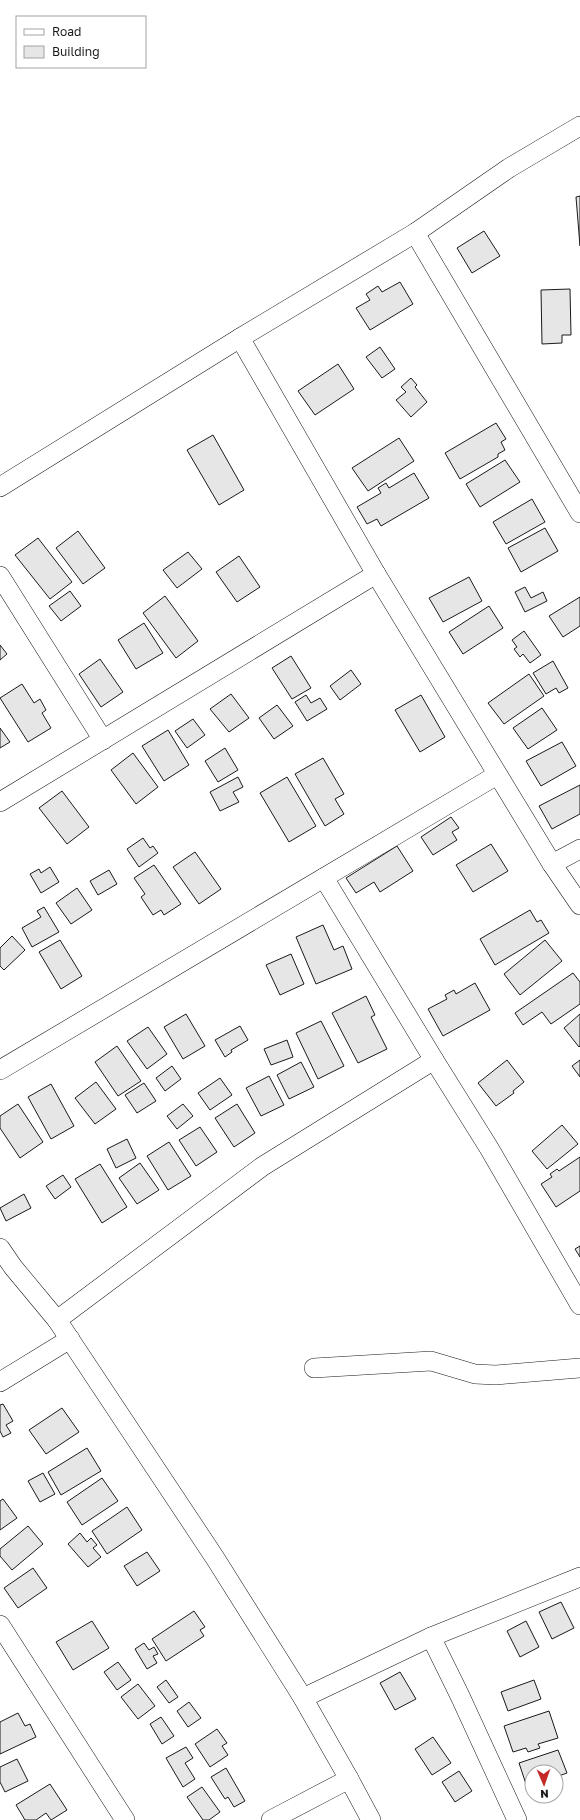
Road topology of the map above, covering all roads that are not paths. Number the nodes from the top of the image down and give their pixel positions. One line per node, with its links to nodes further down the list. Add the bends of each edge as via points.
1 (580, 126): 2 (street, via 509,168)
2 (415, 233): 3 (street); 5 (street)
3 (240, 338): 4 (street); 6 (street)
4 (0, 487)
5 (579, 508)
6 (376, 574): 8 (street); 9 (street)
7 (0, 576): 8 (street)
8 (103, 740): 10 (street)
9 (497, 774): 12 (street); 13 (street)
10 (0, 802)
11 (580, 849): 12 (street)
12 (552, 864): 14 (street)
13 (324, 878): 15 (street); 16 (street)
14 (580, 905)
15 (434, 1060): 18 (street, via 490,1148); 19 (street, via 263,1166)
16 (0, 1070)
17 (0, 1248): 19 (street, via 12,1267)
18 (580, 1305)
19 (57, 1320): 20 (street)
20 (70, 1339): 23 (street); 27 (street, via 215,1558)
21 (314, 1368): 22 (street, via 430,1361 476,1374 496,1375)
22 (580, 1368)
23 (0, 1382)
24 (580, 1577): 26 (street)
25 (0, 1626): 29 (street)
26 (431, 1637): 27 (street); 32 (street)
27 (302, 1698): 28 (street)
28 (349, 1779): 30 (street); 31 (street)
29 (125, 1820)
30 (271, 1820)
31 (371, 1820)
32 (517, 1820)

